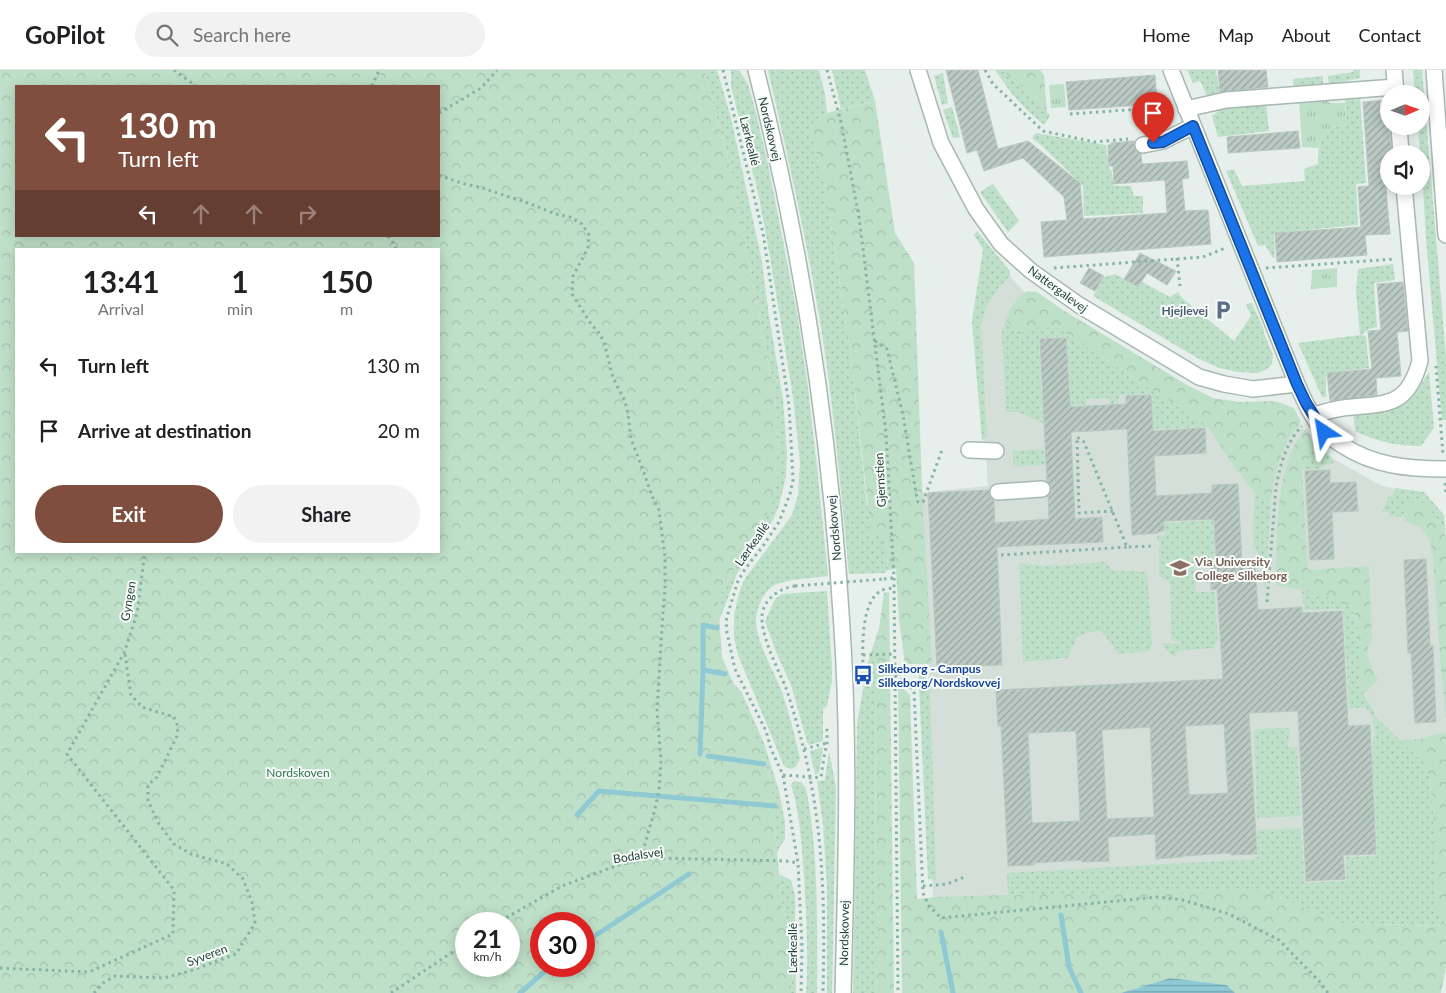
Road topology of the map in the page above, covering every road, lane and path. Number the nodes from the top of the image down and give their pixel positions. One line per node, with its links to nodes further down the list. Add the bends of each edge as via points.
1 (174, 70): 12 (path)
2 (379, 70): 13 (path)
3 (497, 70): 17 (path, via 482,88)
4 (724, 70): 57 (path, Lærkeallé, via 763,233 789,405 793,480 779,522 738,581 726,621 727,633 735,669 766,731 770,749)
5 (756, 70): 70 (street, Nordskovvej, via 783,182 806,305 835,525 845,698 846,849)
6 (827, 70): 32 (path, Gjernstien, via 841,122 859,217)
7 (918, 70): 33 (street, Nattergalevej, via 941,143 976,209 1001,244 1031,271 1078,305 1199,377 1253,389)
8 (985, 70): 20 (path, via 993,84 1043,131 1095,142 1142,138)
9 (1170, 70): 16 (street)
10 (1394, 70): 14 (street)
11 (1434, 70): 23 (street)
12 (195, 85)
13 (372, 85)
14 (1396, 85)
15 (1380, 91): 16 (street, via 1226,100)
16 (1186, 107): 18 (path); 19 (street)
17 (440, 112)
18 (1070, 114)
19 (1193, 126): 20 (street, via 1163,142); 25 (street)
20 (1143, 145)
21 (440, 175): 59 (path, via 570,217 582,224 589,235 588,248 573,276 572,294 604,342 613,378 625,401 631,439 659,510 664,557 666,591 657,710 661,760 655,809)
22 (1405, 195): 34 (street, via 1420,361 1416,378 1407,391 1384,404 1340,408)
23 (1446, 235)
24 (389, 237): 26 (path)
25 (1240, 242): 28 (path, via 1203,257); 30 (street)
26 (396, 248)
27 (1395, 251): 30 (path, via 1395,260)
28 (1177, 258): 29 (path); 31 (path)
29 (1066, 267)
30 (1251, 269): 33 (street)
31 (1180, 286)
32 (875, 340): 35 (path, via 887,349 903,415 918,502 923,502); 46 (path, Gjernstien, via 886,433)
33 (1297, 384): 34 (street)
34 (1309, 419): 38 (street, via 1335,441 1367,459 1396,467); 48 (path, via 1294,434 1279,471)
35 (942, 450)
36 (969, 450): 37 (street)
37 (996, 451)
38 (1446, 469)
39 (1042, 489): 40 (street)
40 (998, 492)
41 (1113, 512): 41 (path, via 1079,513 1077,438 1084,442); 43 (path)
42 (1155, 546): 43 (path)
43 (1127, 547): 45 (path)
44 (145, 553): 49 (path, Gyngen, via 137,614)
45 (1001, 555)
46 (894, 578): 47 (path, Gjernstien); 56 (path, bridge, via 796,586 769,598 762,614 765,635)
47 (894, 588): 50 (path, Gjernstien); 51 (path, via 882,590 872,599 864,625)
48 (1267, 602)
49 (124, 653): 65 (path, Gyngen, via 68,754 174,890 173,934 89,972); 66 (path, Syveren, via 131,695 142,707 174,717 178,727 157,777 148,785 148,801 159,824 174,844 191,854 227,864 243,879 252,902 255,924 236,954 163,978 115,976)
50 (895, 654): 51 (path); 53 (path, Gjernstien)
51 (863, 655): 52 (path)
52 (863, 674)
53 (895, 675): 62 (path, via 914,690); 71 (path, Gjernstien)
54 (827, 725): 55 (path)
55 (827, 743): 56 (path); 58 (path, via 822,776)
56 (804, 750): 58 (path)
57 (783, 775): 58 (path); 60 (path, Lærkeallé)
58 (811, 778): 69 (path, via 822,864)
59 (640, 861): 60 (path, Bodalsvej, via 685,858); 63 (path, Bodalsvej, via 621,864 562,886)
60 (798, 863): 68 (path, Lærkeallé)
61 (966, 876): 62 (path, via 947,884)
62 (923, 886): 72 (path, via 928,906 941,918 1157,897 1183,900 1229,914 1279,940)
63 (516, 912)
64 (455, 950): 67 (path)
65 (0, 968)
66 (94, 993)
67 (391, 993)
68 (801, 993)
69 (823, 993)
70 (842, 993)
71 (898, 993)
72 (1328, 993)

